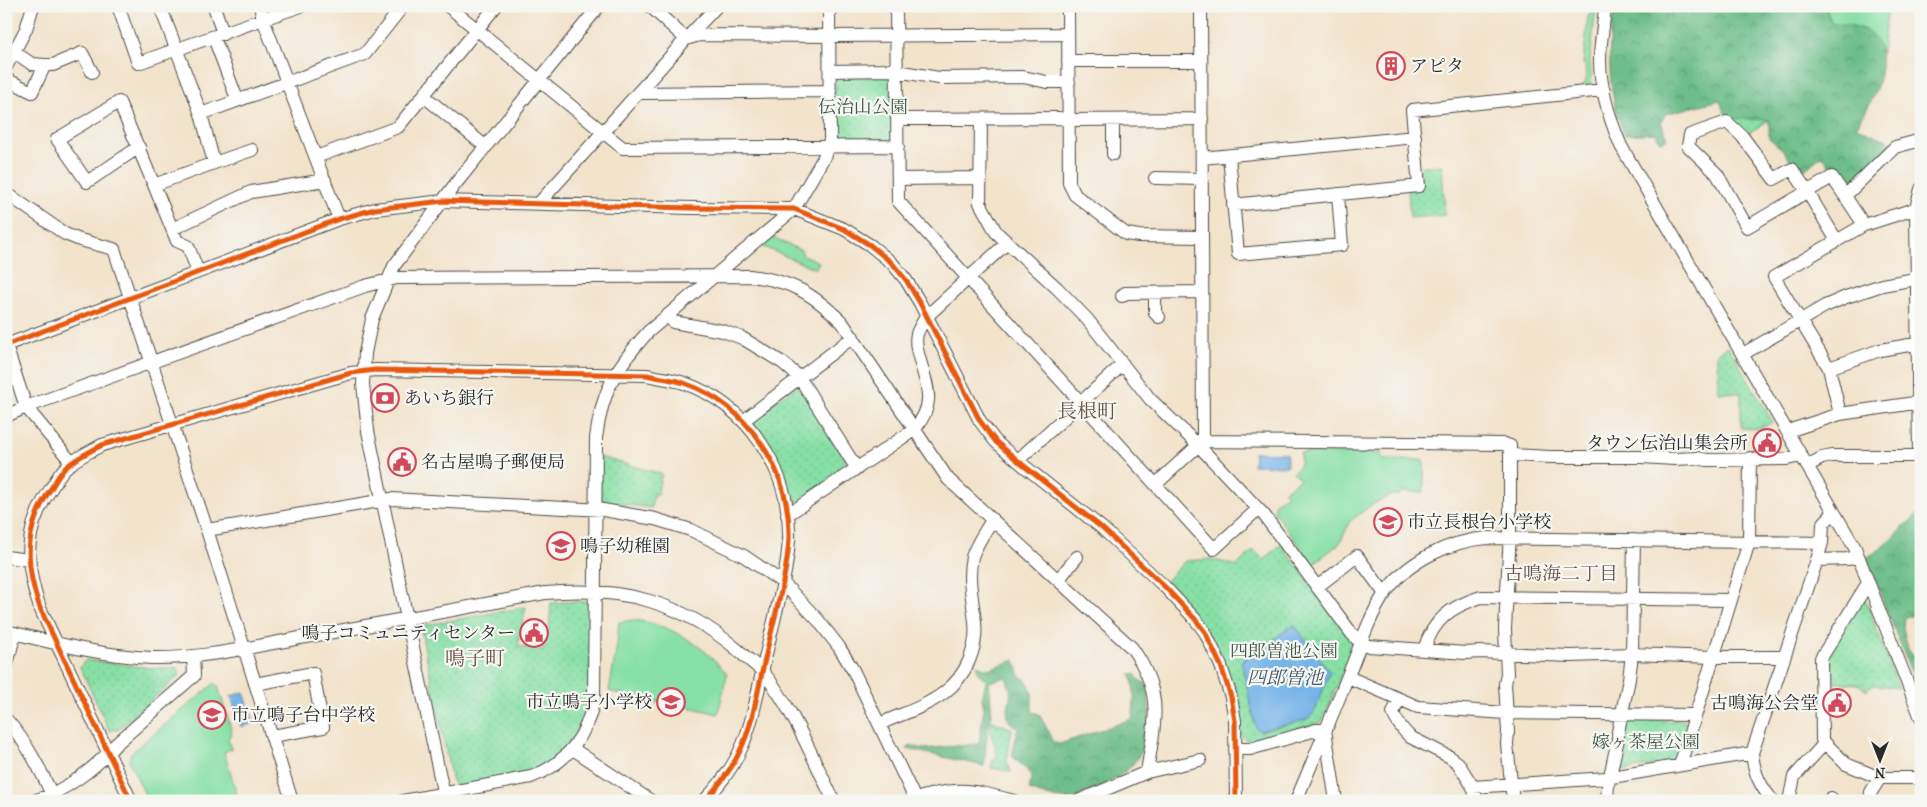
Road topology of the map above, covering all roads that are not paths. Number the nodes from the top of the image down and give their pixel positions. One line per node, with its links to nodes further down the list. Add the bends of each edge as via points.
1 (33, 6): 26 (street)
2 (118, 6): 25 (street, via 138,63)
3 (160, 6): 25 (street)
4 (214, 6): 21 (street)
5 (260, 6): 18 (street)
6 (301, 6): 18 (street)
7 (403, 6): 36 (street, via 365,54)
8 (448, 6): 19 (street)
9 (496, 6): 19 (street)
10 (599, 6): 35 (street)
11 (829, 6): 22 (street)
12 (896, 6): 23 (street)
13 (1068, 6): 20 (street)
14 (1201, 6): 28 (street)
15 (1605, 6): 38 (street, via 1600,60)
16 (715, 7): 24 (street)
17 (655, 8): 24 (street)
18 (263, 19): 21 (street); 36 (street)
19 (477, 30): 35 (street); 41 (street)
20 (1068, 34): 23 (street); 27 (street)
21 (218, 36): 25 (street); 42 (street)
22 (829, 36): 23 (street); 24 (street, via 698,35); 31 (street)
23 (897, 36): 33 (street)
24 (686, 39): 40 (street)
25 (176, 50): 43 (street)
26 (14, 52): 29 (street, via 32,64); 30 (street)
27 (1068, 61): 28 (street); 37 (street)
28 (1201, 61): 46 (street)
29 (45, 65): 32 (street, via 82,53); 34 (street, via 32,92)
30 (6, 67)
31 (830, 71): 33 (street); 39 (street)
32 (92, 72)
33 (897, 72): 37 (street, via 940,78 1022,78); 44 (street)
34 (6, 79)
35 (540, 80): 49 (street); 52 (street)
36 (286, 82): 42 (street); 59 (street)
37 (1069, 82): 47 (street)
38 (1604, 90): 50 (street, via 1412,110); 100 (street, via 1621,146)
39 (830, 92): 40 (street); 53 (street)
40 (638, 93): 49 (street)
41 (424, 96): 52 (street); 59 (street, via 398,127)
42 (237, 99): 43 (street)
43 (201, 114): 61 (street)
44 (898, 119): 45 (street); 54 (street)
45 (981, 119): 47 (street); 62 (street)
46 (1202, 119): 48 (street); 60 (street)
47 (1069, 120): 48 (street); 81 (street, via 1069,183 1075,195 1126,234)
48 (1113, 120): 57 (street)
49 (603, 132): 53 (street, via 623,148); 74 (street)
50 (1415, 137): 58 (street); 71 (street, via 1419,186)
51 (1921, 140): 72 (street, via 1895,147)
52 (486, 146): 73 (street)
53 (829, 146): 54 (street); 77 (street)
54 (898, 146): 64 (street)
55 (139, 147): 55 (street, via 119,102 57,139 87,182); 67 (street)
56 (252, 150): 61 (street)
57 (1113, 154)
58 (1228, 156): 60 (street); 75 (street)
59 (316, 157): 66 (street)
60 (1202, 158): 65 (street)
61 (214, 163): 67 (street)
62 (980, 178): 64 (street); 83 (street, via 980,203 996,232)
63 (1155, 178): 65 (street)
64 (898, 179): 86 (street, via 898,201)
65 (1202, 179): 81 (street)
66 (325, 180): 78 (street); 80 (street, via 251,192)
67 (154, 184): 80 (street)
68 (1921, 189): 76 (street)
69 (1807, 191): 69 (street, via 1747,227 1717,174 1688,146 1690,135 1727,122 1742,136 1774,179 1792,169); 72 (street, via 1832,177); 82 (street)
70 (6, 193): 92 (street, via 65,234 114,250)
71 (1338, 194): 75 (street); 75 (street, via 1342,245 1238,254)
72 (1845, 196): 79 (street)
73 (443, 200): 74 (street); 78 (street, via 374,209); 88 (street)
74 (540, 202): 77 (street)
75 (1233, 205)
76 (1918, 207): 79 (street); 87 (street)
77 (794, 209): 85 (street); 94 (street, via 844,229 870,244 906,280)
78 (340, 219): 84 (street)
79 (1864, 225): 82 (street)
80 (172, 229): 84 (street, via 177,241 188,246)
81 (1202, 236): 89 (street)
82 (1837, 241): 96 (street, via 1774,277)
83 (1007, 243): 86 (street); 102 (street, via 1058,288)
84 (198, 272): 92 (street)
85 (714, 276): 88 (street); 93 (street); 97 (street, via 768,278 800,289 820,301)
86 (968, 278): 94 (street); 107 (street)
87 (1919, 278): 96 (street, via 1882,285 1846,297); 98 (street)
88 (387, 280): 101 (street); 104 (street, via 372,319)
89 (1202, 292): 90 (street); 116 (street)
90 (1155, 293): 91 (street, via 1125,293); 95 (street, via 1155,313)
91 (1122, 296)
92 (131, 298): 99 (street); 101 (street)
93 (668, 315): 105 (street, via 629,353); 106 (street, via 673,322 723,331 742,338 772,355)
94 (926, 317): 114 (street, via 917,335 917,348 929,397 925,415); 120 (street, via 980,421 996,442)
95 (1159, 317)
96 (1801, 322): 100 (street); 103 (street)
97 (853, 337): 106 (street); 114 (street)
98 (1919, 343): 103 (street, via 1880,350); 108 (street)
99 (6, 346): 109 (street)
100 (1743, 354): 115 (street)
101 (152, 362): 109 (street); 113 (street)
102 (1123, 364): 107 (street); 116 (street, via 1150,399)
103 (1828, 368): 110 (street)
104 (364, 371): 105 (street); 113 (street); 125 (street, via 365,412)
105 (614, 375): 112 (street, via 647,375 684,384 719,401); 126 (street, via 598,424)
106 (799, 378): 112 (street); 123 (street)
107 (1081, 402): 120 (street); 124 (street)
108 (1919, 402): 110 (street); 118 (street)
109 (26, 407): 111 (street); 122 (street)
110 (1840, 414): 115 (street)
111 (6, 416)
112 (743, 421): 129 (street, via 776,470)
113 (172, 425): 122 (street, via 102,445); 131 (street)
114 (914, 430): 123 (street); 130 (street, via 948,479)
115 (1788, 431): 121 (street)
116 (1201, 443): 117 (street, via 1504,444 1510,446); 124 (street); 127 (street)
117 (1511, 454): 119 (street, via 1707,460); 132 (street)
118 (1920, 456): 121 (street, via 1832,456)
119 (1750, 458): 121 (street); 134 (street)
120 (1018, 460): 176 (street, via 1102,528 1195,619 1211,643 1226,679 1235,721)
121 (1804, 461): 128 (street)
122 (72, 463): 139 (street, via 64,469 38,511 29,541)
123 (858, 469): 129 (street)
124 (1156, 484): 127 (street, via 1214,550)
125 (383, 500): 126 (street); 131 (street); 150 (street)
126 (595, 509): 142 (street, via 655,519 691,530 744,556); 145 (street)
127 (1258, 509): 144 (street)
128 (1834, 512): 135 (street, via 1823,524); 136 (street)
129 (788, 515): 142 (street, via 788,553)
130 (992, 520): 141 (street); 171 (street, via 972,558 970,580 975,636 965,669 943,694)
131 (207, 530): 154 (street)
132 (1509, 538): 133 (street); 146 (street, via 1471,539 1443,548 1413,566); 147 (street)
133 (1634, 540): 134 (street); 148 (street)
134 (1749, 542): 135 (street); 149 (street)
135 (1822, 543): 140 (street)
136 (1858, 556): 140 (street); 143 (street)
137 (6, 557): 139 (street)
138 (1078, 557): 141 (street)
139 (29, 560): 153 (street, via 40,608)
140 (1817, 560): 160 (street)
141 (1058, 580): 181 (street, via 1132,648 1150,677 1154,712)
142 (782, 582): 162 (street); 171 (street, via 839,647)
143 (1868, 583): 169 (street); 174 (street, via 1821,658)
144 (1317, 587): 146 (street, via 1357,556); 152 (street)
145 (594, 591): 150 (street, via 545,593); 162 (street, via 638,598 674,609 722,636); 175 (street, via 594,699 586,727)
146 (1385, 594): 152 (street)
147 (1508, 596): 148 (street); 155 (street, via 1481,597 1452,609 1429,634); 156 (street)
148 (1633, 600): 149 (street); 157 (street)
149 (1730, 600): 159 (street)
150 (407, 618): 154 (street); 187 (street)
151 (11, 632): 153 (street); 161 (street)
152 (1361, 643): 155 (street); 163 (street)
153 (58, 644): 158 (street, via 129,656); 177 (street)
154 (244, 648): 158 (street); 164 (street)
155 (1424, 650): 156 (street)
156 (1507, 654): 157 (street); 166 (street)
157 (1632, 654): 159 (street); 167 (street)
158 (193, 656): 177 (street, via 194,676)
159 (1713, 657): 160 (street); 168 (street)
160 (1784, 657): 178 (street)
161 (6, 668)
162 (762, 671): 196 (street, via 743,747 728,775); 197 (street, via 797,726)
163 (1348, 678): 165 (street); 172 (street)
164 (255, 684): 173 (street); 173 (street, via 313,672 323,727)
165 (1399, 699): 166 (street, via 1418,707); 186 (street, via 1394,713 1406,732 1458,762)
166 (1506, 713): 167 (street); 185 (street)
167 (1621, 715): 168 (street); 182 (street)
168 (1695, 715): 180 (street)
169 (1921, 718)
170 (6, 719): 188 (street, via 38,763)
171 (880, 724): 189 (street)
172 (1325, 730): 176 (street, via 1250,749); 200 (street); 201 (street)
173 (272, 736): 193 (street)
174 (1824, 744): 183 (street, via 1846,764); 206 (street, via 1794,777)
175 (573, 749): 187 (street, via 550,769 531,777); 195 (street)
176 (1235, 749): 199 (street)
177 (108, 753): 188 (street); 192 (street)
178 (1752, 753): 180 (street); 205 (street, via 1759,782)
179 (1200, 760): 181 (street)
180 (1680, 765): 182 (street)
181 (1147, 772): 198 (street)
182 (1609, 778): 185 (street); 204 (street)
183 (1880, 778): 184 (street); 207 (street, via 1871,792)
184 (1921, 778)
185 (1512, 784): 186 (street); 203 (street)
186 (1473, 787): 202 (street)
187 (444, 797): 194 (street)
188 (53, 798): 191 (street)
189 (913, 800): 190 (street, via 949,790 963,790)
190 (1008, 800)
191 (34, 801)
192 (131, 801)
193 (292, 801)
194 (403, 801)
195 (651, 801)
196 (704, 801)
197 (834, 801)
198 (1078, 801)
199 (1236, 801)
200 (1296, 801)
201 (1336, 801)
202 (1477, 801)
203 (1513, 801)
204 (1607, 801)
205 (1774, 801)
206 (1789, 801)
207 (1870, 801)

